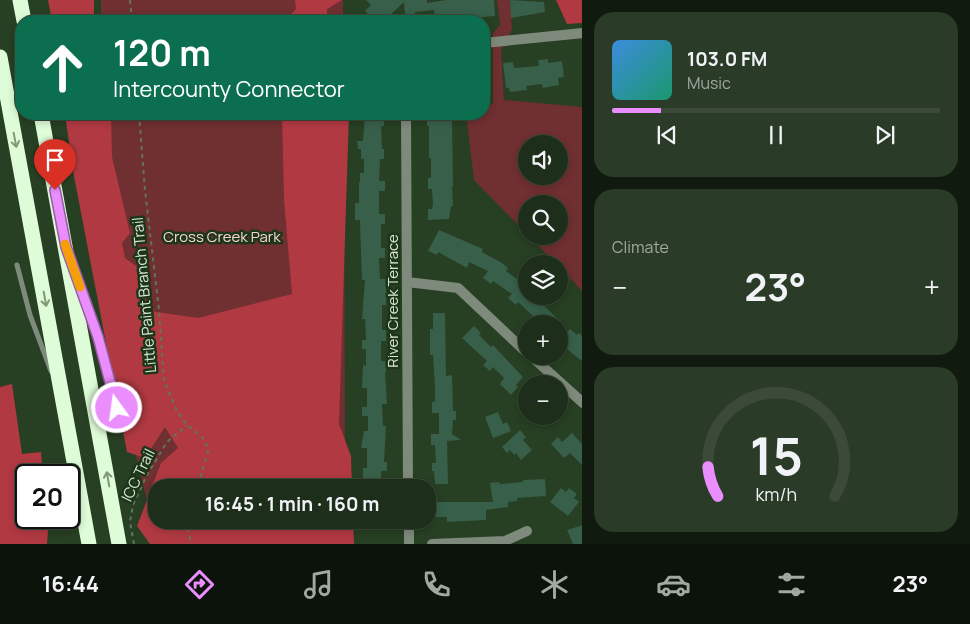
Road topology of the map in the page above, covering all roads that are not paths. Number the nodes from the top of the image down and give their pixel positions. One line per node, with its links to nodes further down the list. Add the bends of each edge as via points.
1 (20, 0): 2 (highway)
2 (23, 15)
3 (582, 33): 4 (street)
4 (490, 42)
5 (0, 57): 16 (highway, one-way to 16)
6 (42, 120): 8 (highway)
7 (406, 120): 10 (street, River Creek Terrace)
8 (66, 247): 17 (lane, via 98,337); 22 (highway, one-way to 8)
9 (17, 265): 16 (lane, via 35,329)
10 (407, 282): 11 (street, via 458,288); 18 (street, River Creek Terrace)
11 (518, 344)
12 (539, 365): 13 (street)
13 (548, 375)
14 (568, 395): 15 (street)
15 (582, 403)
16 (64, 404): 21 (highway)
17 (117, 408)
18 (408, 479)
19 (408, 529): 23 (street)
20 (527, 531): 24 (street, via 505,541)
21 (88, 544)
22 (119, 544)
23 (409, 544)
24 (432, 544)

